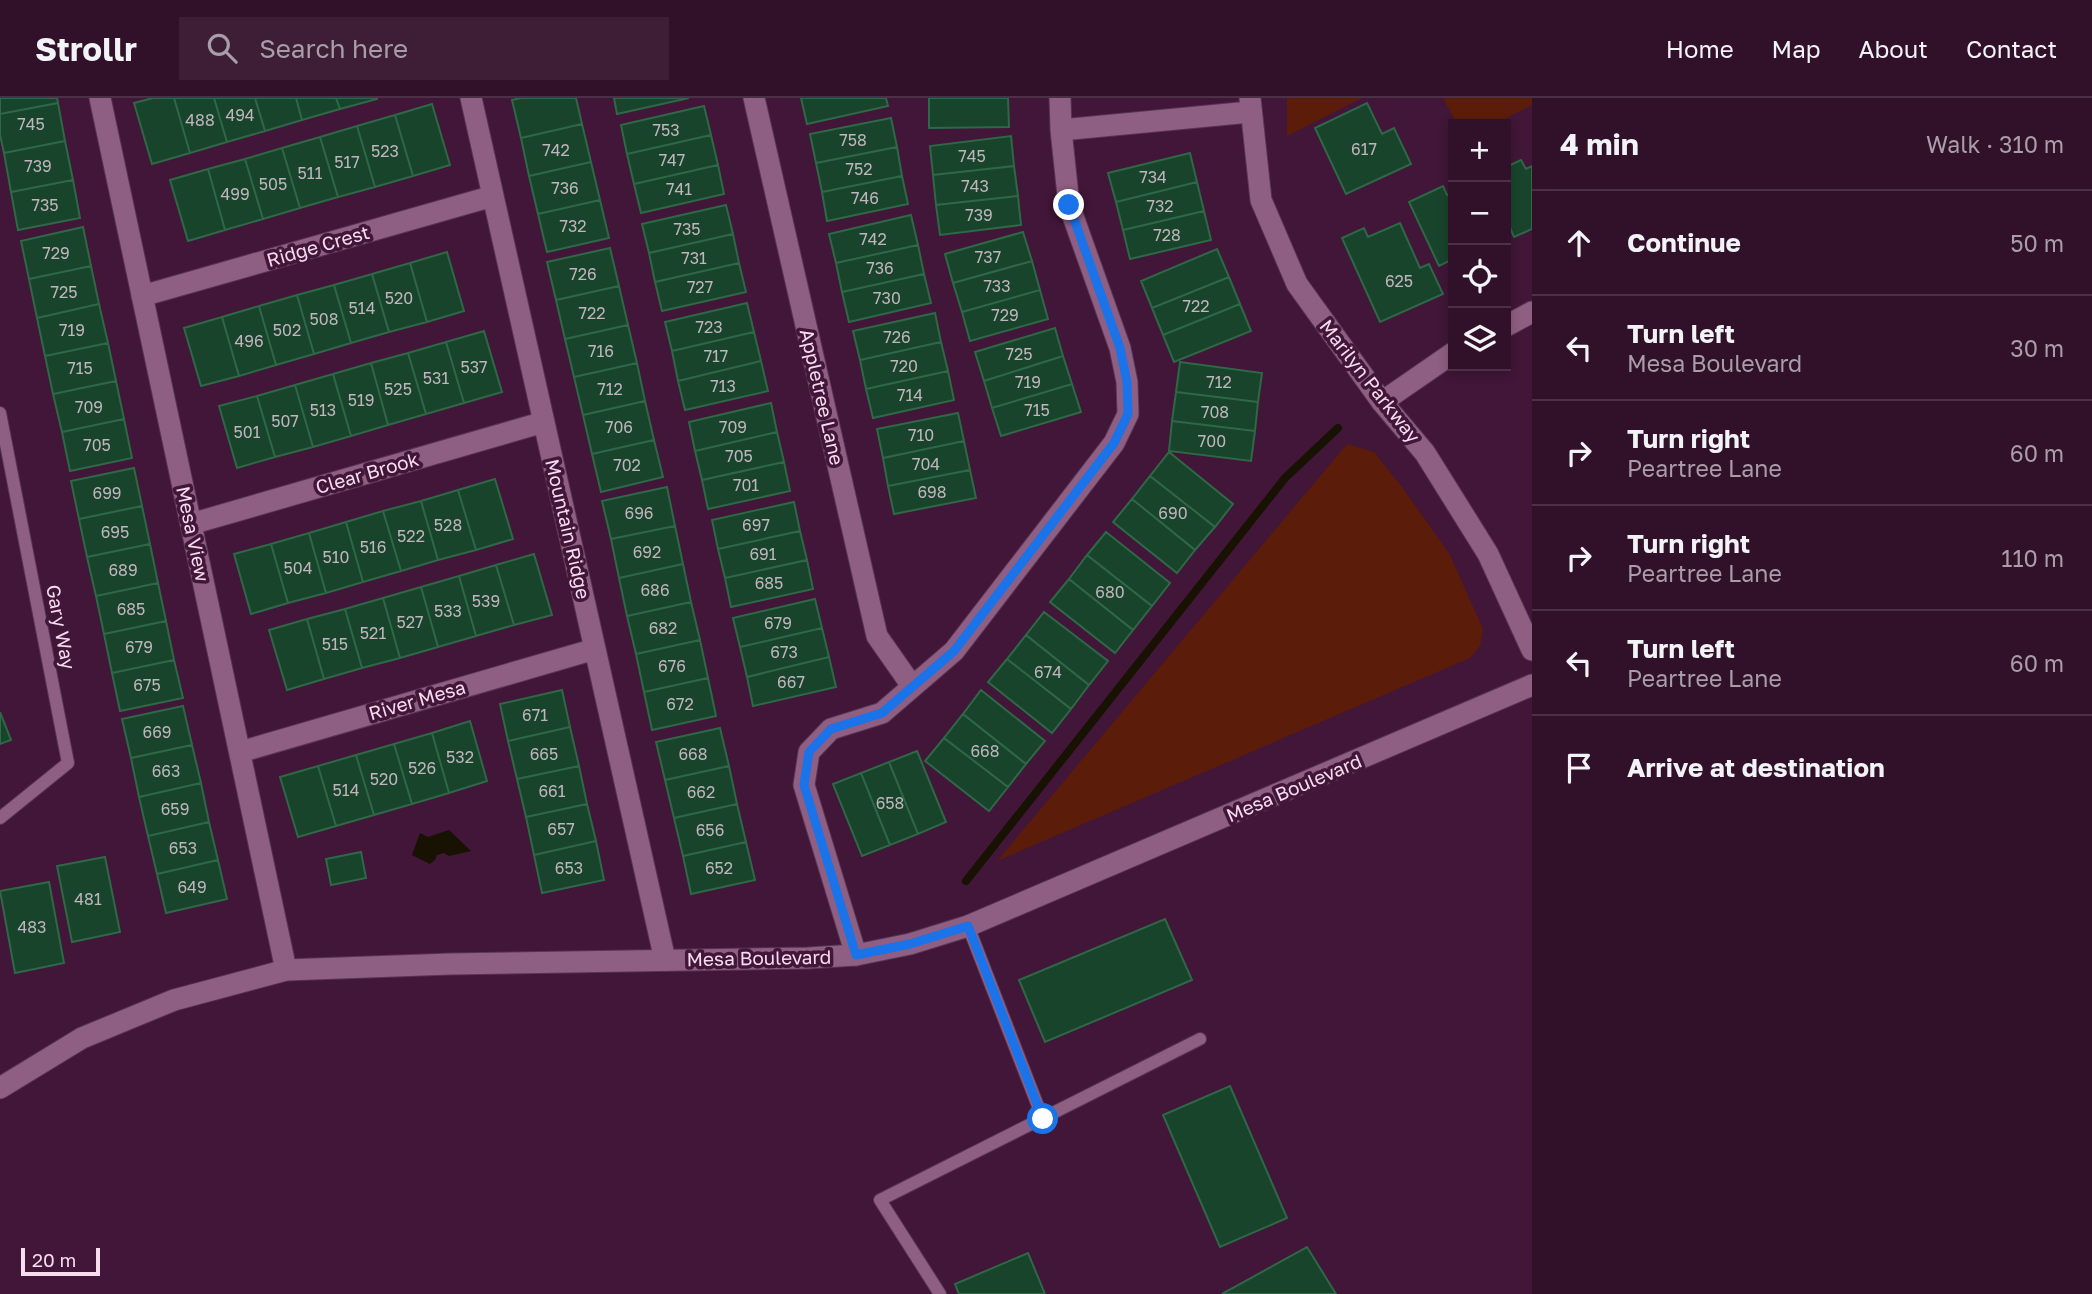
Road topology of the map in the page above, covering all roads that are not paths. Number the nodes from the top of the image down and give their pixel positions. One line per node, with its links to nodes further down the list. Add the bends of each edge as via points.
1 (100, 98): 8 (street, Mesa View)
2 (471, 98): 7 (street, Mountain Ridge)
3 (754, 98): 19 (street, Appletree Lane, via 877,636)
4 (1060, 98): 6 (street)
5 (1250, 105): 6 (street); 12 (street, Marilyn Parkway, via 1261,200 1297,284)
6 (1061, 130): 19 (street, via 1069,205 1120,348 1128,414 1114,443 954,651)
7 (493, 196): 8 (street, Ridge Crest); 14 (street, Mountain Ridge)
8 (142, 296): 15 (street, Mesa View)
9 (1532, 312): 10 (street)
10 (1511, 323)
11 (1448, 356): 12 (street)
12 (1382, 402): 17 (street, Marilyn Parkway, via 1425,453 1488,554)
13 (0, 413): 21 (lane, Gary Way, via 68,763)
14 (544, 422): 15 (street, Clear Brook); 16 (street, Mountain Ridge)
15 (191, 524): 20 (street, Mesa View)
16 (595, 649): 20 (street, River Mesa); 24 (street, Mountain Ridge)
17 (1532, 650)
18 (1532, 685): 22 (street, Mesa Boulevard)
19 (912, 687): 23 (street, via 882,713 831,729 809,752 804,785)
20 (240, 752): 25 (street, Mesa View)
21 (0, 818)
22 (968, 926): 23 (street, Mesa Boulevard); 28 (lane)
23 (856, 955): 24 (street, Mesa Boulevard)
24 (665, 960): 25 (street, Mesa Boulevard)
25 (286, 970): 27 (street, Mesa Boulevard, via 174,1000 82,1038)
26 (1200, 1040): 28 (lane)
27 (0, 1088)
28 (1043, 1119): 29 (lane, via 880,1200)
29 (940, 1294)

